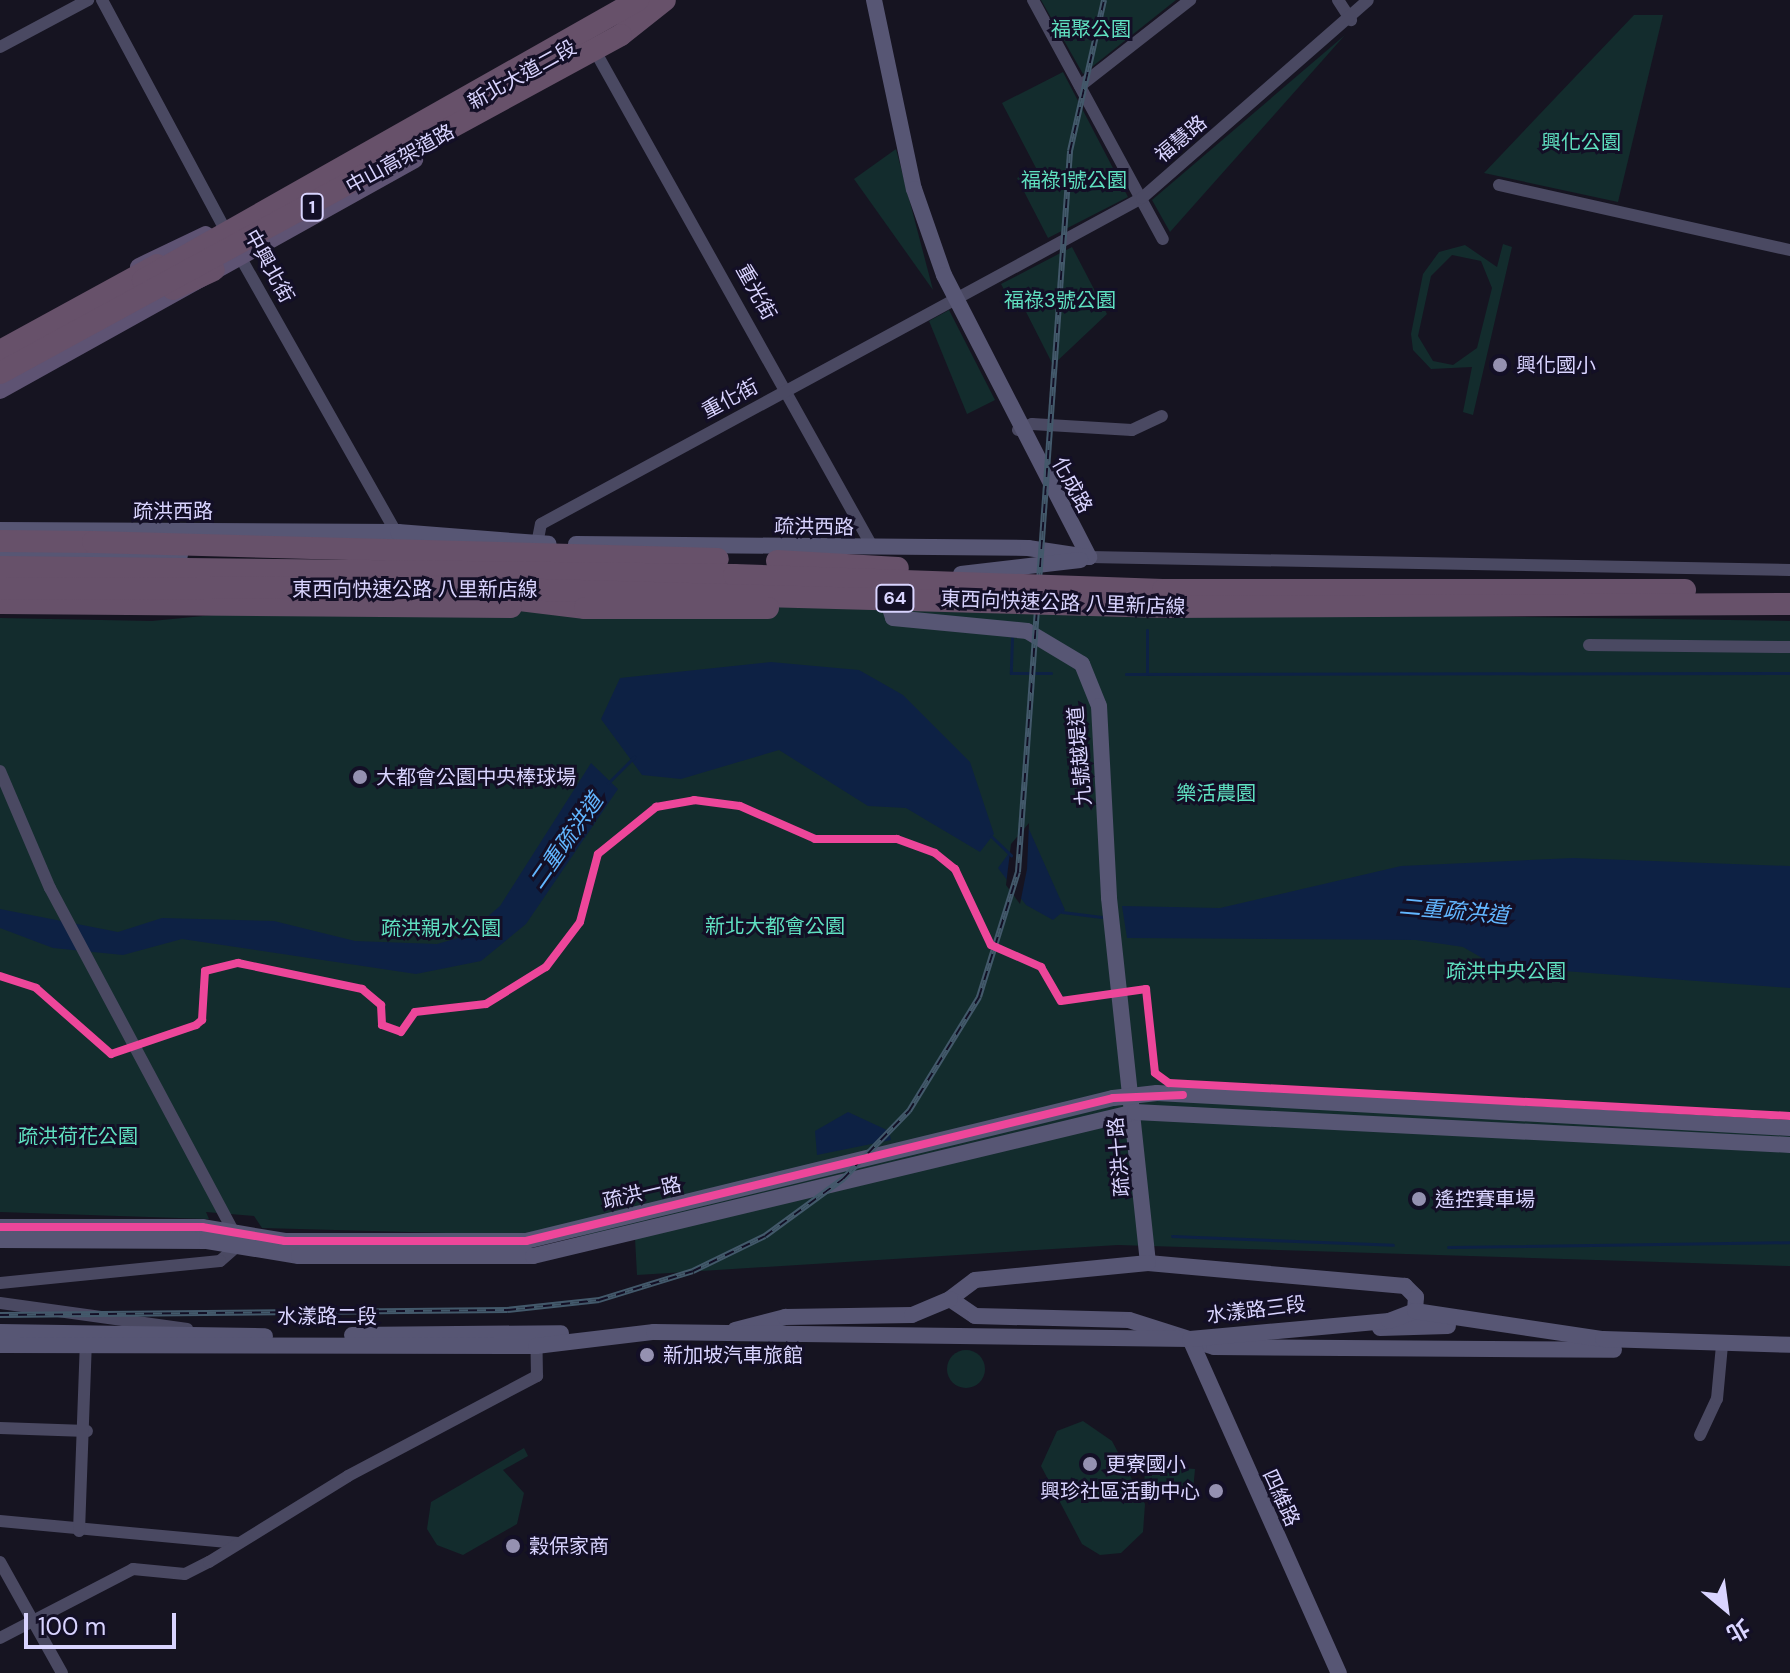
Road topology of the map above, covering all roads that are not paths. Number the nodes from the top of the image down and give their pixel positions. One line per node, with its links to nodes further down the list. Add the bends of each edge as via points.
1 (88, 0): 14 (street)
2 (102, 0): 19 (street, 中興北街)
3 (627, 0): 19 (main road, 新北大道二段 / 1)
4 (638, 0): 25 (highway, 中山高架道路 / 1, bridge)
5 (649, 0): 25 (highway, bridge, via 512,85)
6 (665, 0): 30 (highway, 中山高架道路 / 1, bridge, via 596,51)
7 (676, 0): 15 (main road, 新北大道二段 / 1)
8 (874, 0): 26 (street, 化成路, via 914,189)
9 (1033, 0): 16 (street)
10 (1190, 0): 16 (street)
11 (1338, 0): 13 (street)
12 (1368, 0): 13 (street, 福慧路)
13 (1351, 20): 18 (street, 福慧路)
14 (0, 47)
15 (599, 58): 23 (main road, 新北大道二段 / 1); 33 (street, 重光街)
16 (1080, 86): 18 (street)
17 (1499, 185): 22 (street)
18 (1142, 198): 21 (street); 26 (street, 福慧路)
19 (223, 224): 20 (main road, 新北大道二段 / 1); 23 (street, 中興北街)
20 (201, 238): 27 (main road, 1); 28 (highway)
21 (1163, 239)
22 (1790, 250)
23 (239, 256): 24 (main road, 新北大道二段 / 1); 37 (street, 中興北街)
24 (214, 270): 31 (highway); 32 (main road, 1)
25 (114, 296): 29 (highway, 中山高架道路 / 1)
26 (955, 300): 33 (street, 重化街); 35 (street, 化成路)
27 (0, 344)
28 (0, 351)
29 (0, 360)
30 (0, 373)
31 (0, 383)
32 (0, 390)
33 (788, 390): 39 (street, 重化街, via 541,524); 40 (street, 重光街)
34 (1162, 416): 35 (street, via 1132,430 1032,424)
35 (1018, 430): 43 (street, 化成路)
36 (0, 530): 37 (street, 疏洪西路)
37 (398, 532): 39 (street, 疏洪西路); 41 (street)
38 (0, 541): 47 (highway, bridge, via 866,564)
39 (537, 544): 40 (street, 疏洪西路); 41 (street, 疏洪西路)
40 (873, 548): 43 (street, 疏洪西路, via 1028,548)
41 (397, 551): 42 (street, 疏洪西路)
42 (0, 555)
43 (1089, 557): 45 (street); 57 (street, 九號越堤道, via 1046,568 891,579 884,607 909,622 1027,631 1082,664 1099,706)
44 (0, 567): 47 (highway, 東西向快速公路 八里新店線 / 64, bridge)
45 (1790, 570)
46 (0, 574): 52 (highway, bridge, via 390,583)
47 (1014, 585): 49 (highway, 東西向快速公路 八里新店線 / 64, bridge)
48 (0, 589): 53 (highway, 東西向快速公路 八里新店線 / 64, bridge, via 455,587 1024,605)
49 (1790, 591)
50 (0, 603): 52 (highway)
51 (1790, 604): 53 (highway, 東西向快速公路 八里新店線 / 64, bridge)
52 (585, 608): 53 (highway, bridge, via 1216,620 1380,617)
53 (1442, 608)
54 (1589, 645): 55 (street)
55 (1790, 647)
56 (0, 771): 63 (street, via 69,923)
57 (1114, 954): 58 (street, 疏洪十路)
58 (1134, 1104): 59 (street, 疏洪一路); 60 (street, 疏洪一路); 63 (street, 疏洪一路, via 533,1256 299,1256); 64 (street, 疏洪十路)
59 (1790, 1128)
60 (1790, 1145)
61 (0, 1227): 63 (street, 疏洪一路)
62 (0, 1240): 63 (street, 疏洪一路)
63 (235, 1241): 65 (street, via 220,1261)
64 (1148, 1263): 66 (street, via 975,1280); 68 (street, via 1405,1286 1416,1297)
65 (0, 1283)
66 (950, 1299): 72 (street, via 912,1315 785,1317); 74 (street, via 975,1316 1129,1320)
67 (0, 1303): 73 (street)
68 (1415, 1311): 69 (street, 水漾路三段); 70 (street, 水漾路三段)
69 (1460, 1321): 70 (street, via 1441,1329); 78 (street, 水漾路三段)
70 (1359, 1322): 74 (street, 水漾路三段)
71 (0, 1332): 75 (street, 水漾路二段)
72 (722, 1334): 74 (street, 水漾路三段); 76 (street, 水漾路二段, via 654,1332)
73 (238, 1336): 75 (street, 水漾路二段); 76 (street, 水漾路二段)
74 (1190, 1339): 78 (street, via 1214,1347); 90 (street, 四維路)
75 (86, 1340): 76 (street, 水漾路二段); 77 (street, 水漾路二段); 81 (street)
76 (536, 1340): 85 (street, via 537,1376)
77 (0, 1345)
78 (1722, 1345): 79 (street, 水漾路三段); 82 (street, via 1717,1399)
79 (1790, 1345)
80 (0, 1428): 81 (street)
81 (87, 1431): 84 (street)
82 (1700, 1435)
83 (0, 1521): 84 (street)
84 (79, 1531): 85 (street)
85 (238, 1543): 87 (street, via 185,1574 133,1569)
86 (0, 1562): 87 (street)
87 (31, 1621): 88 (street); 89 (street)
88 (0, 1638)
89 (62, 1673)
90 (1339, 1673)

